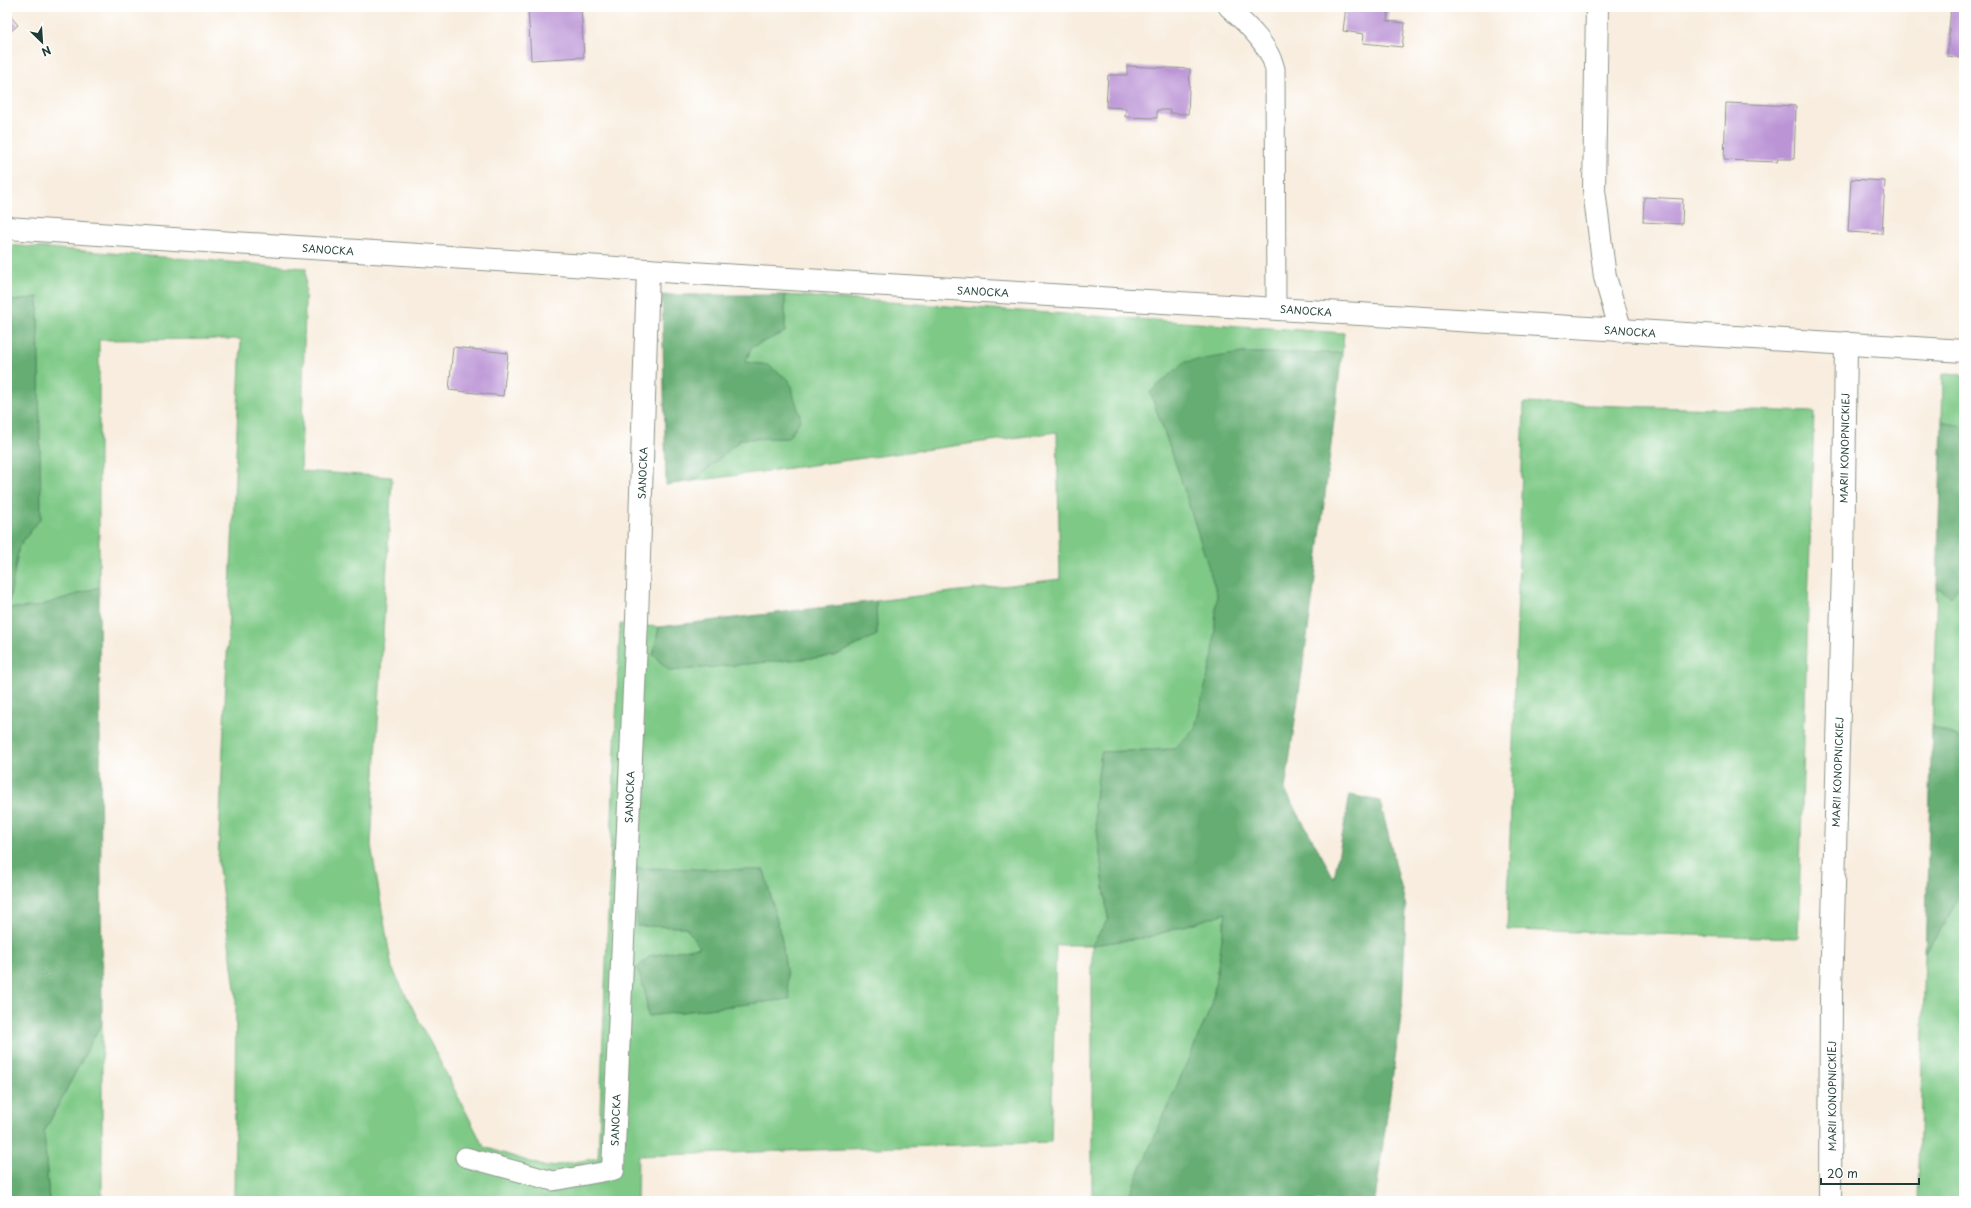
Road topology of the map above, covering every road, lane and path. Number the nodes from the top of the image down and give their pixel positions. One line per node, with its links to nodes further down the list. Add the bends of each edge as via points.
1 (1228, 7): 5 (lane, via 1249,27 1272,57 1275,69)
2 (1597, 7): 6 (street, via 1594,190 1605,277)
3 (7, 228): 4 (street, SANOCKA)
4 (648, 270): 5 (street, SANOCKA); 10 (street, SANOCKA, via 637,620)
5 (1276, 308): 6 (street, SANOCKA)
6 (1621, 331): 7 (street, SANOCKA)
7 (1846, 343): 8 (street, SANOCKA); 11 (street, MARII KONOPNICKIEJ, via 1843,568 1831,991)
8 (1964, 351)
9 (464, 1157): 10 (lane, SANOCKA, via 553,1181)
10 (613, 1170)
11 (1830, 1201)

